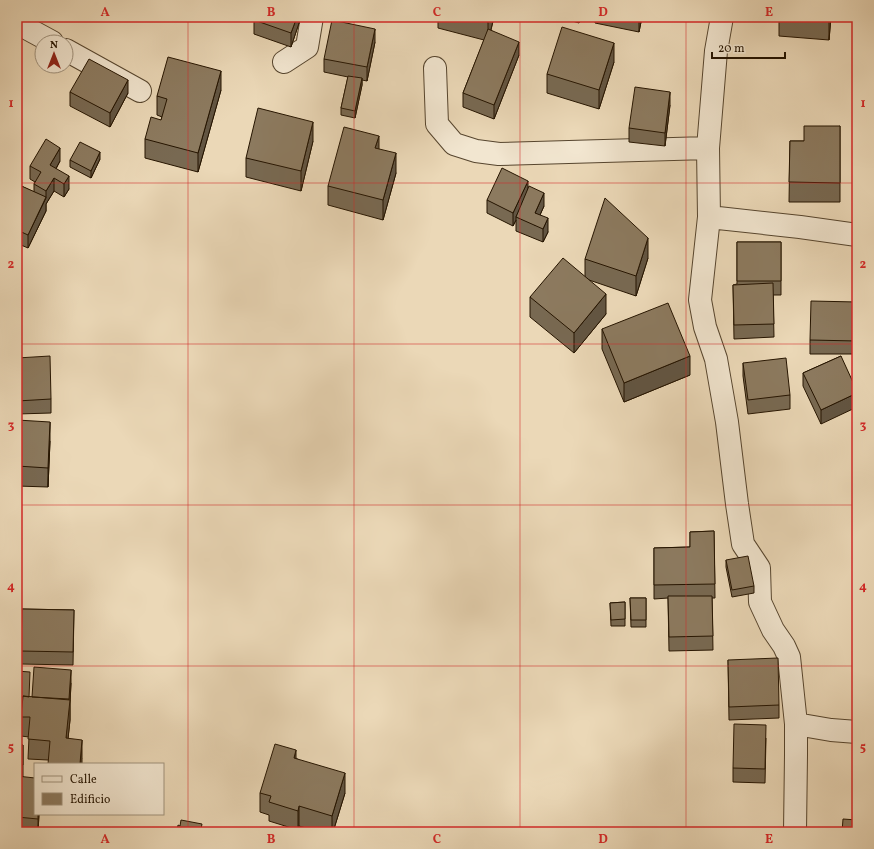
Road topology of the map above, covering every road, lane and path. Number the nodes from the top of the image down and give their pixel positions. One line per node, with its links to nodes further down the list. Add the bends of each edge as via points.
1 (312, 17): 6 (street, via 307,47)
2 (722, 17): 9 (street, via 716,52)
3 (17, 22): 4 (street)
4 (38, 34)
5 (74, 54): 8 (street)
6 (284, 62)
7 (435, 68): 9 (street, via 437,124 454,144 476,151 499,154)
8 (140, 91)
9 (708, 148): 10 (street)
10 (709, 217): 11 (street); 12 (street, via 700,300 719,375 743,544 759,568 760,602 789,657)
11 (857, 235)
12 (796, 724): 13 (street); 14 (street)
13 (857, 732)
14 (795, 832)

